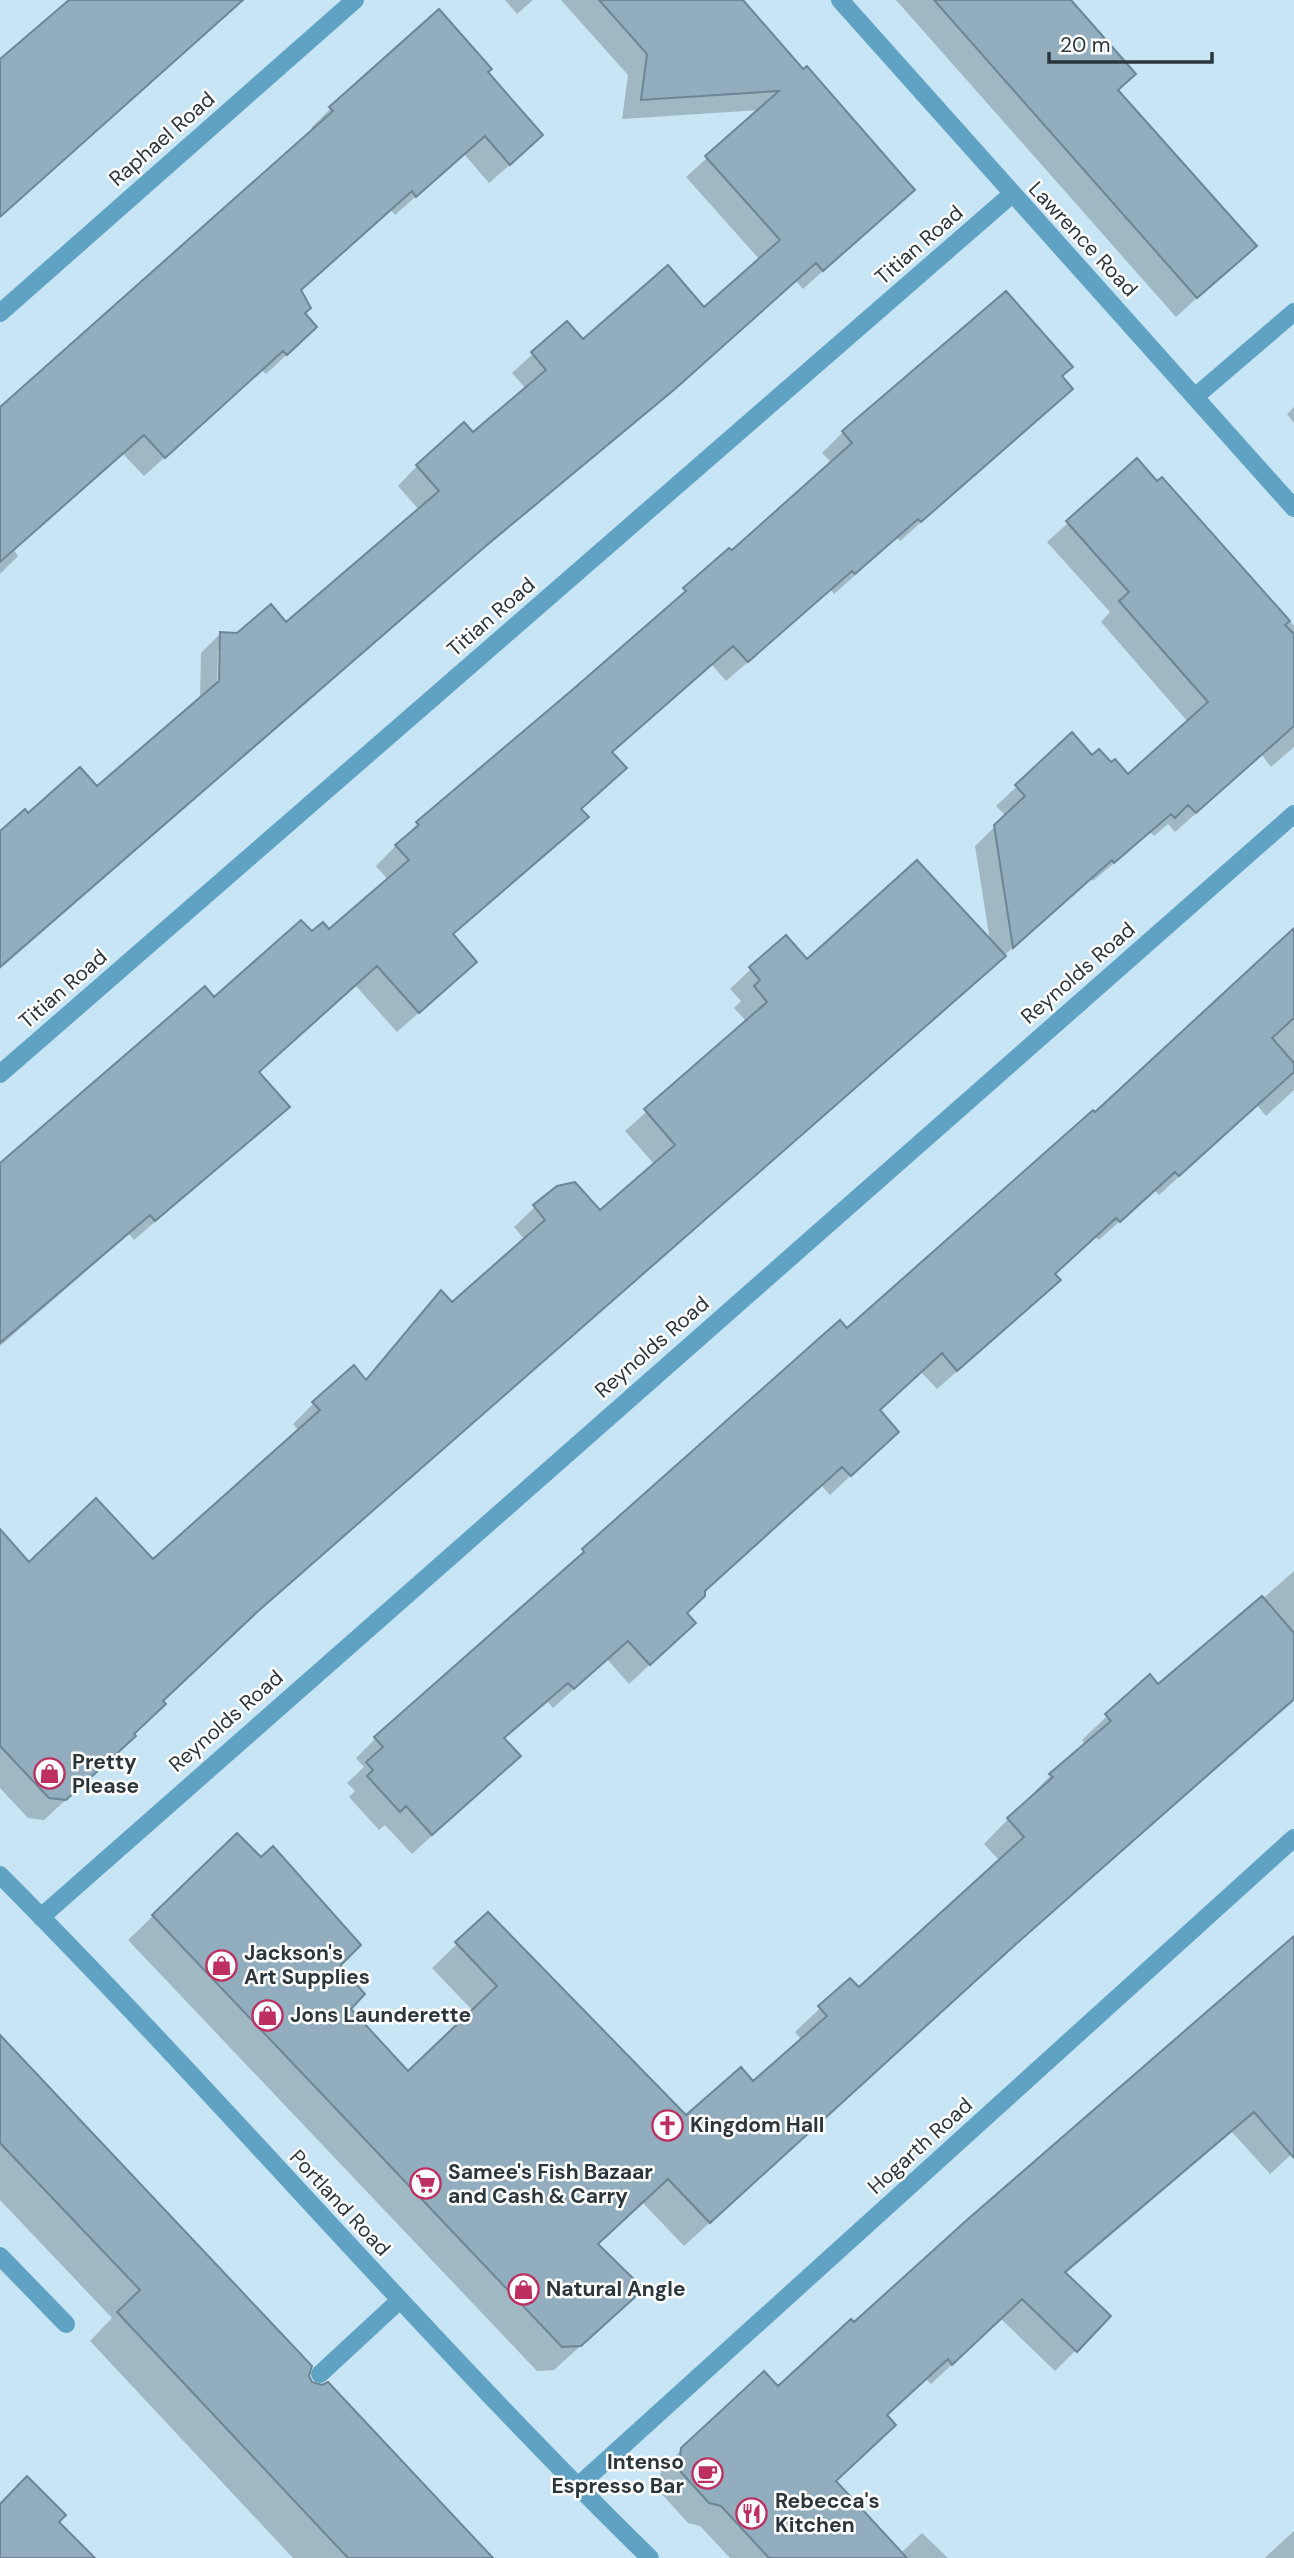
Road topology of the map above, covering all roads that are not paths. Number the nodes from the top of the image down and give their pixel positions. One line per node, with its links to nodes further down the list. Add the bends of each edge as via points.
1 (355, 0): 5 (street, Raphael Road)
2 (840, 0): 3 (street, Lawrence Road)
3 (1011, 195): 6 (street, Lawrence Road); 9 (street, Titian Road)
4 (1294, 312): 6 (street)
5 (0, 313)
6 (1196, 396): 7 (street, Lawrence Road)
7 (1294, 508)
8 (1294, 814): 12 (street, Reynolds Road)
9 (0, 1074)
10 (1294, 1839): 17 (street, Hogarth Road)
11 (0, 1875): 12 (street, Portland Road)
12 (41, 1917): 14 (street, Portland Road)
13 (0, 2256): 15 (street)
14 (400, 2300): 16 (street); 17 (street, Portland Road)
15 (66, 2324)
16 (320, 2374)
17 (577, 2487): 18 (street, Portland Road)
18 (650, 2558)

